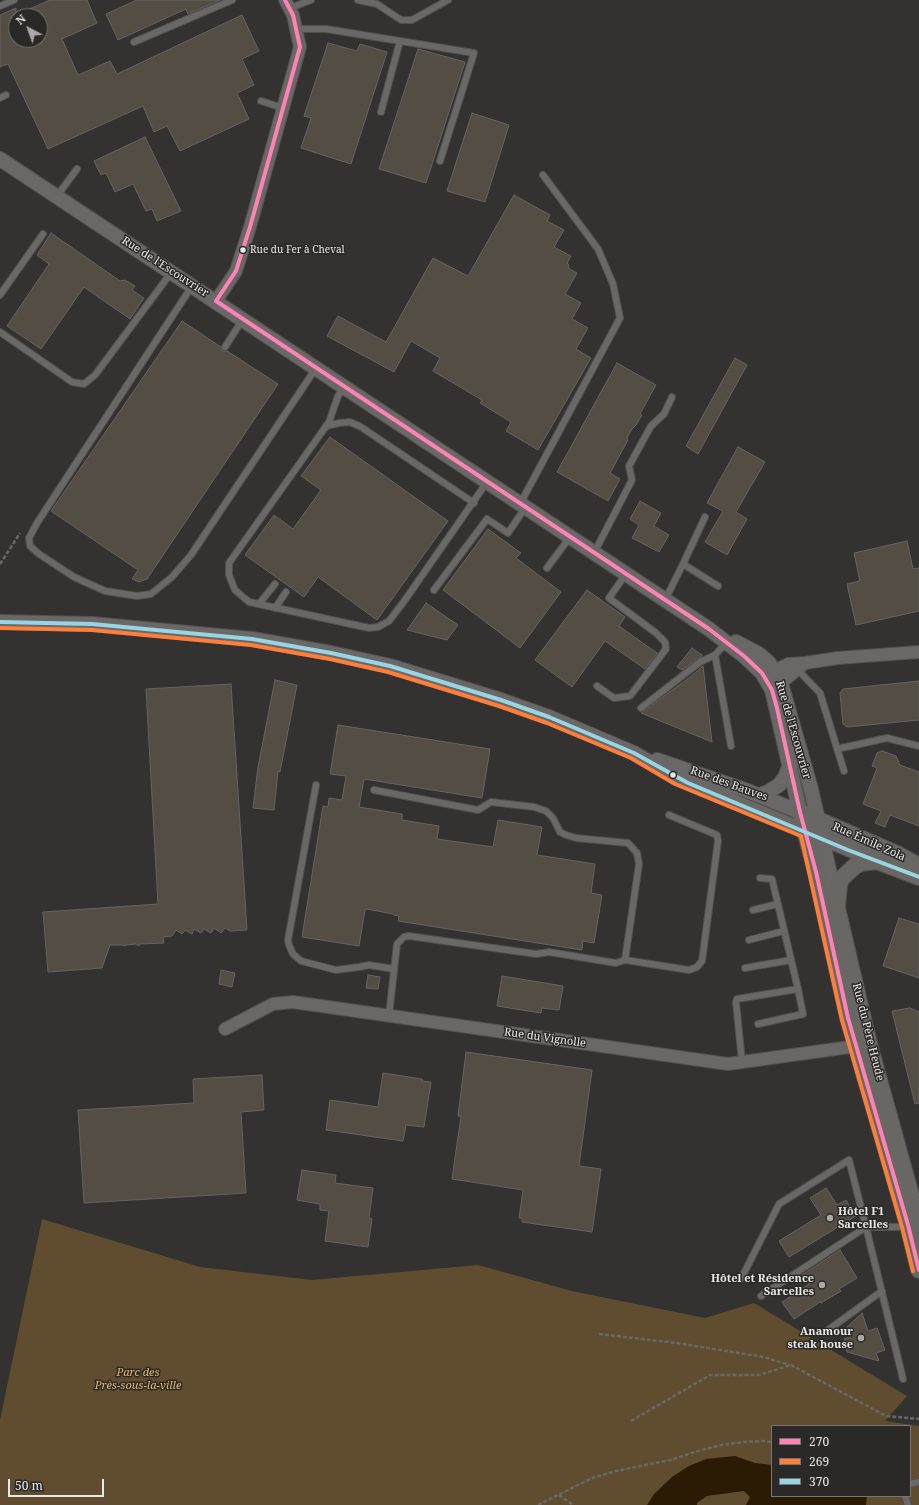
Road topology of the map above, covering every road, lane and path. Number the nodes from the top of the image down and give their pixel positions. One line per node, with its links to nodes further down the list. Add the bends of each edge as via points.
1 (14, 0): 7 (lane)
2 (232, 0): 10 (lane)
3 (311, 0): 6 (lane)
4 (358, 0): 5 (lane, via 377,4 401,20 412,20)
5 (448, 0)
6 (288, 4): 8 (street)
7 (0, 6)
8 (296, 29): 9 (lane, via 326,29); 12 (street, via 300,47)
9 (400, 41): 13 (lane); 15 (lane, via 474,53)
10 (134, 42)
11 (261, 101): 12 (lane)
12 (283, 108): 23 (street, via 236,271)
13 (381, 112)
14 (0, 158): 18 (street, Rue de l'Escouvrier)
15 (440, 161)
16 (78, 169): 18 (lane)
17 (543, 175): 33 (lane, via 598,249 613,284 620,318)
18 (57, 196): 20 (street, Rue de l'Escouvrier)
19 (43, 234): 22 (lane)
20 (171, 271): 21 (street, Rue de l'Escouvrier); 25 (lane, via 95,375 84,384 72,382)
21 (192, 286): 23 (street, Rue de l'Escouvrier); 27 (lane, via 37,523 29,538 30,546 39,554 74,577 105,591 137,596 151,594 172,577 191,555)
22 (0, 296)
23 (216, 301): 24 (street, Rue de l'Escouvrier)
24 (243, 319): 26 (lane); 27 (street, Rue de l'Escouvrier)
25 (0, 332)
26 (225, 346)
27 (316, 368): 28 (street, Rue de l'Escouvrier)
28 (345, 387): 30 (lane, via 338,396); 31 (street, Rue de l'Escouvrier)
29 (672, 397): 36 (lane, via 664,414 651,426 629,466 632,480)
30 (326, 426): 32 (lane, via 350,422 361,427); 45 (lane, via 229,563 228,575 235,590 249,602)
31 (488, 482): 32 (lane); 33 (street, Rue de l'Escouvrier)
32 (474, 503): 46 (lane, via 405,600 389,620 378,626 369,628)
33 (523, 506): 35 (street, Rue de l'Escouvrier); 42 (lane, via 508,533 487,518)
34 (705, 517): 37 (lane)
35 (570, 537): 36 (street, Rue de l'Escouvrier); 38 (lane)
36 (594, 553): 39 (street, Rue de l'Escouvrier)
37 (683, 564): 41 (lane); 44 (lane)
38 (547, 568)
39 (626, 574): 44 (street, Rue de l'Escouvrier); 53 (lane, via 609,598 656,633 665,642 666,649 630,696 614,698)
40 (275, 584): 45 (lane)
41 (718, 586)
42 (434, 590)
43 (286, 592): 46 (lane)
44 (665, 600): 48 (street, Rue de l'Escouvrier)
45 (260, 604): 46 (lane)
46 (275, 608)
47 (0, 622): 58 (street, Rue des Bauves, via 92,624 252,639 330,652 390,666 501,700)
48 (728, 640): 50 (lane); 52 (street, Rue de l'Escouvrier)
49 (919, 652): 51 (street, via 838,658)
50 (715, 655): 54 (lane, via 700,662); 55 (lane)
51 (798, 665): 52 (street); 57 (lane, via 820,692)
52 (772, 678): 59 (street, Rue de l'Escouvrier); 65 (street, Rue de l'Escouvrier)
53 (597, 686)
54 (641, 708)
55 (731, 746)
56 (919, 746): 57 (lane, via 887,738)
57 (837, 749): 60 (lane)
58 (634, 753): 63 (street, Rue des Bauves); 66 (street, Rue des Bauves, via 677,778)
59 (790, 764): 63 (street, via 779,785); 65 (street, Rue de l'Escouvrier, via 800,778)
60 (844, 771)
61 (316, 785): 79 (lane, via 289,945 293,954 301,961 336,970 370,964)
62 (374, 790): 76 (lane, via 478,810 491,802 534,807 546,811 560,832 566,835 628,843 637,853 639,864)
63 (760, 795): 65 (street, Rue des Bauves)
64 (669, 815): 76 (lane, via 717,835 702,961 697,967 689,970)
65 (809, 815): 66 (main road); 68 (main road, Rue Émile Zola)
66 (820, 837): 67 (street, Rue Émile Zola); 72 (street, Rue du Père Heude); 84 (main road, Rue du Père Heude, via 816,872 848,1018)
67 (877, 862): 69 (main road, Rue Émile Zola); 72 (main road, via 861,863 847,872 839,884)
68 (919, 866)
69 (919, 877)
70 (760, 878): 71 (lane, via 772,879)
71 (778, 904): 73 (lane); 74 (lane)
72 (837, 908): 84 (main road, Rue du Père Heude)
73 (753, 910)
74 (784, 931): 75 (lane); 77 (lane)
75 (749, 940)
76 (625, 960): 79 (lane, via 616,963 550,952 536,954 409,936 397,944)
77 (791, 960): 78 (lane); 80 (lane)
78 (745, 968)
79 (394, 969): 81 (lane)
80 (798, 989): 82 (lane, via 804,1014); 85 (lane, via 737,999)
81 (389, 1015): 83 (street, Rue du Vignolle, via 293,1002 274,1004); 85 (street, Rue du Vignolle, via 728,1064)
82 (758, 1024)
83 (225, 1028)
84 (863, 1045): 85 (street, Rue du Vignolle); 86 (main road, Rue du Père Heude)
85 (742, 1062)
86 (912, 1225): 87 (lane); 88 (main road, Rue du Père Heude)
87 (866, 1227): 89 (lane, via 849,1160 779,1204); 90 (lane); 91 (lane)
88 (919, 1270)
89 (741, 1279)
90 (882, 1291): 92 (lane); 95 (lane)
91 (761, 1296)
92 (828, 1330)
93 (598, 1334): 94 (path, via 677,1343 763,1357)
94 (791, 1365): 96 (path, via 886,1416); 97 (path, via 759,1376 710,1375)
95 (904, 1379)
96 (919, 1419)
97 (631, 1421)
98 (771, 1442): 99 (path, via 744,1442 616,1471 592,1478)
99 (559, 1495): 100 (path); 101 (path)
100 (538, 1505)
101 (573, 1505)

